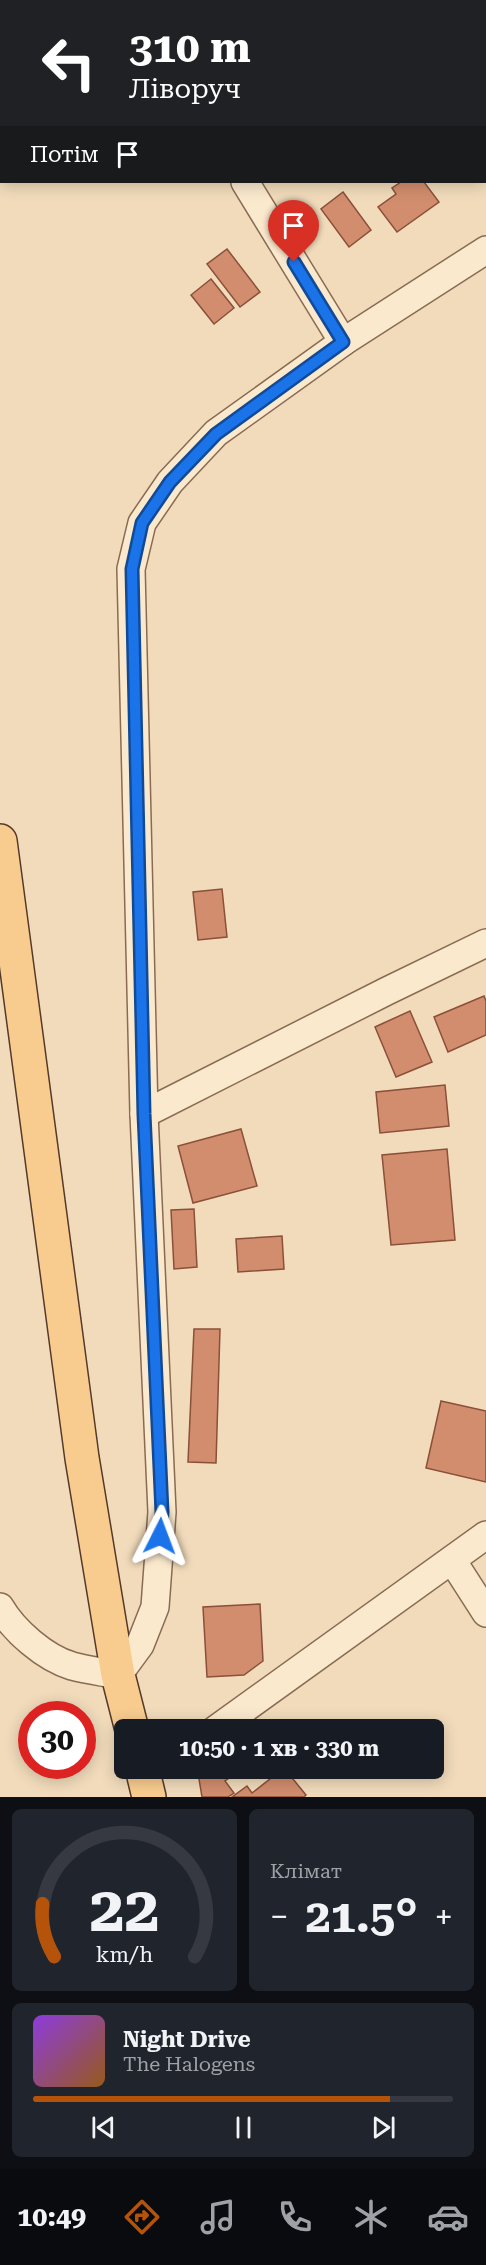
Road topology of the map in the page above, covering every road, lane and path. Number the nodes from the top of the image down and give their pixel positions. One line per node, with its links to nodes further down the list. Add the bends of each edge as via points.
1 (246, 183): 3 (street)
2 (486, 250): 3 (street)
3 (343, 342): 6 (street, via 216,434 170,482 142,523 132,569)
4 (0, 841): 12 (main road, via 82,1458)
5 (486, 943): 6 (street)
6 (144, 1114): 12 (street, via 162,1512 155,1607 140,1645)
7 (486, 1535): 8 (street)
8 (452, 1560): 10 (street); 14 (street)
9 (0, 1607): 11 (street)
10 (486, 1613)
11 (10, 1640): 12 (street, via 40,1649 70,1665)
12 (118, 1675): 13 (main road)
13 (129, 1719)
14 (230, 1719)

